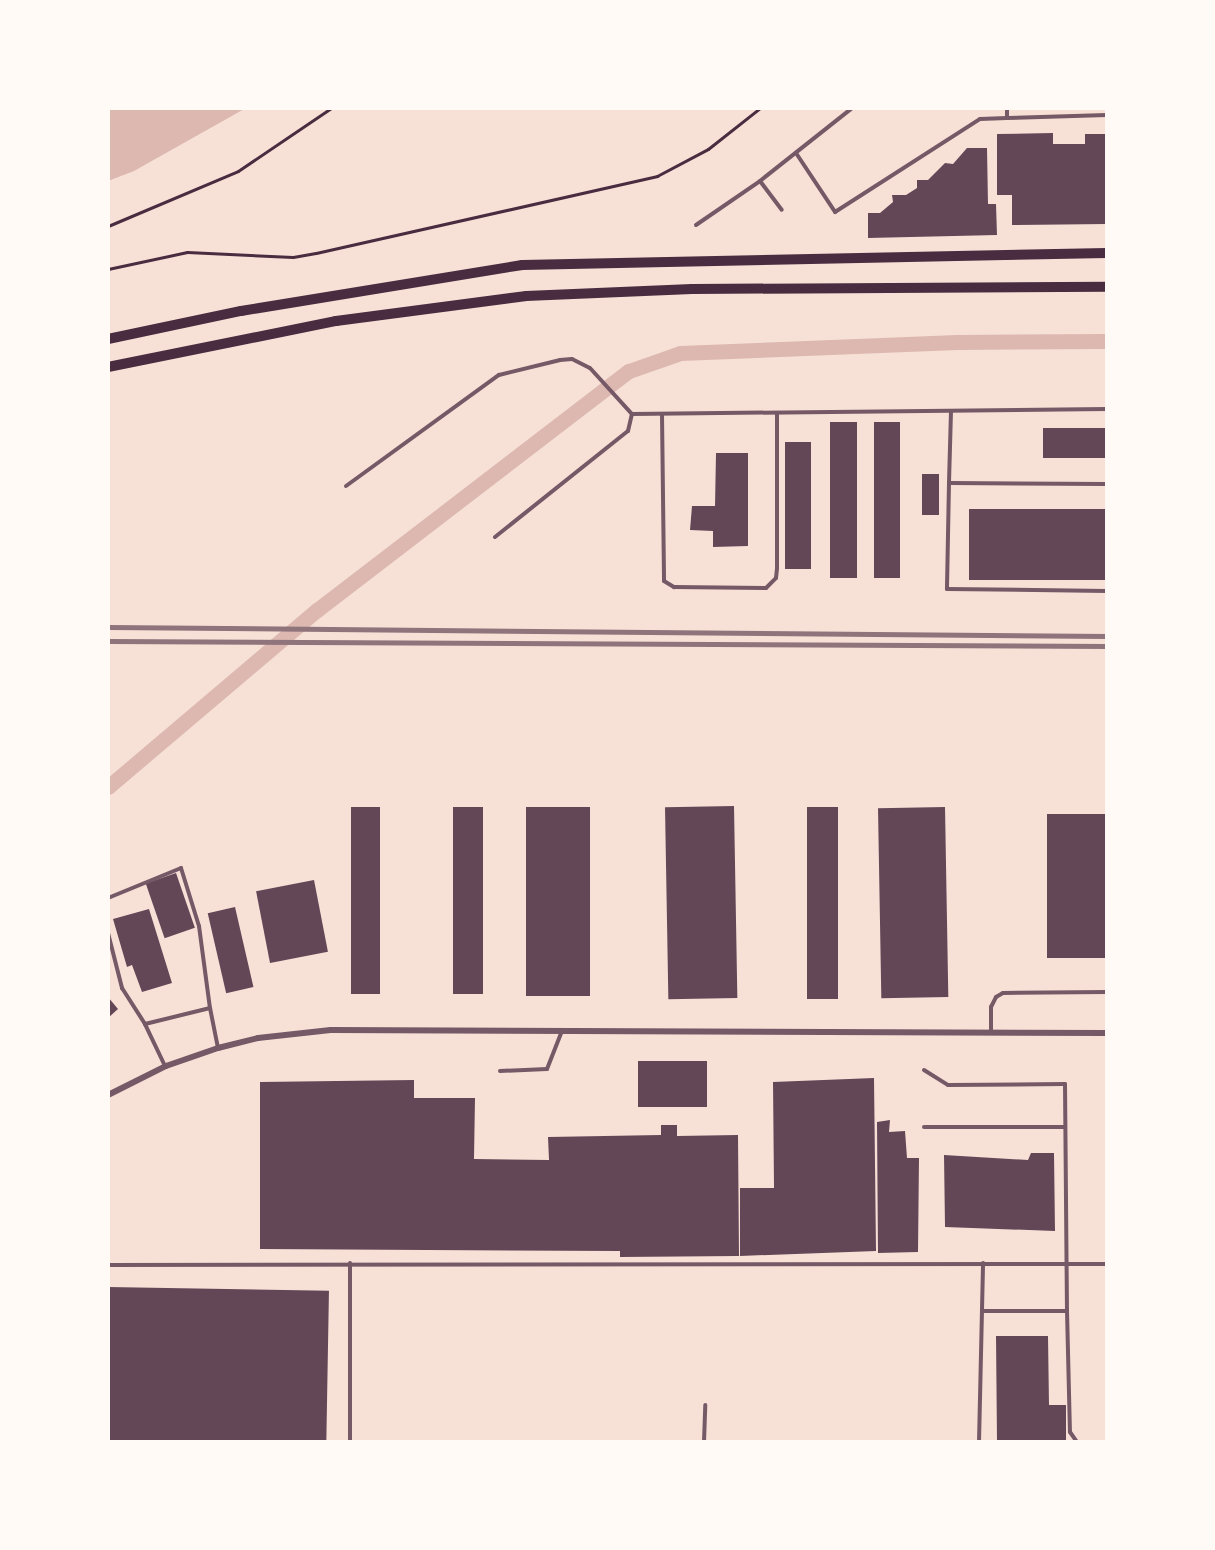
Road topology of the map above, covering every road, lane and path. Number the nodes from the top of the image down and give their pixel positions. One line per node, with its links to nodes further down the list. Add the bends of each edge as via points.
1 (331, 108): 11 (path, via 238,171)
2 (760, 108): 13 (path, via 708,149 657,176 293,257 187,252)
3 (852, 108): 7 (lane)
4 (1007, 108): 6 (lane)
5 (1107, 115): 6 (lane)
6 (1006, 118): 7 (lane, via 980,119 835,212)
7 (796, 153): 8 (lane)
8 (760, 182): 9 (lane); 10 (lane)
9 (782, 210)
10 (696, 225)
11 (108, 226)
12 (1107, 253): 15 (main road, via 522,265 241,311)
13 (108, 269)
14 (1107, 287): 16 (main road, via 692,289 526,296 336,321)
15 (108, 339)
16 (108, 367)
17 (1107, 409): 18 (lane)
18 (951, 411): 19 (lane); 22 (lane)
19 (777, 413): 21 (lane); 21 (lane, via 777,568 776,578 766,588 674,587 664,581)
20 (632, 414): 21 (lane); 24 (lane, via 590,368 572,359 499,375); 25 (lane, via 628,431)
21 (662, 414)
22 (949, 483): 23 (lane); 26 (lane, via 947,588)
23 (1107, 484)
24 (346, 486)
25 (495, 537)
26 (1107, 591)
27 (108, 898): 30 (lane, via 181,868 199,926)
28 (108, 933): 31 (lane, via 122,988)
29 (1107, 992): 33 (lane, via 1004,993 996,997 991,1007)
30 (210, 1008): 31 (lane); 35 (lane)
31 (145, 1024): 36 (lane)
32 (562, 1031): 33 (street); 35 (street, via 331,1030 258,1038); 38 (lane, via 547,1069)
33 (991, 1033): 34 (street)
34 (1107, 1033)
35 (218, 1048): 36 (street)
36 (165, 1066): 39 (street)
37 (924, 1070): 41 (lane, via 948,1085 1065,1084)
38 (500, 1071)
39 (108, 1095)
40 (924, 1127): 41 (lane)
41 (1065, 1127): 44 (lane)
42 (350, 1263): 43 (lane); 46 (lane); 50 (lane)
43 (983, 1263): 44 (lane); 47 (lane)
44 (1067, 1263): 45 (lane); 48 (lane)
45 (1107, 1264)
46 (108, 1266)
47 (982, 1311): 48 (lane); 52 (lane)
48 (1067, 1311): 53 (lane, via 1070,1432)
49 (705, 1405): 51 (lane)
50 (350, 1442)
51 (704, 1442)
52 (979, 1442)
53 (1077, 1442)

